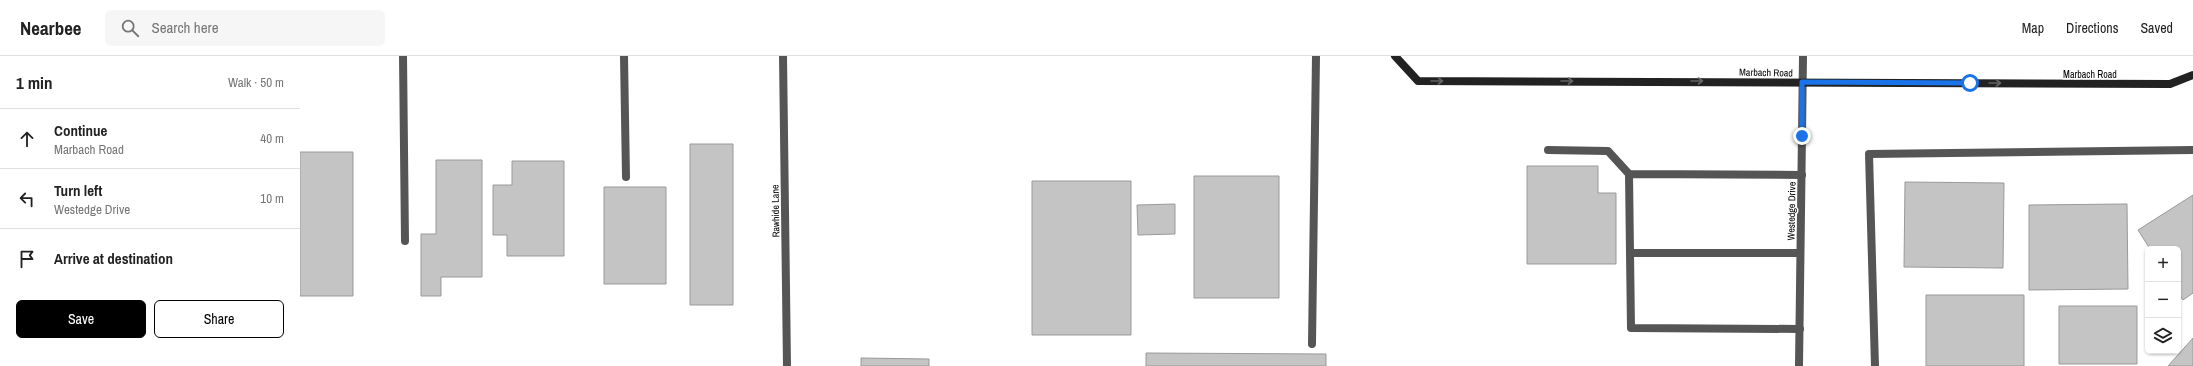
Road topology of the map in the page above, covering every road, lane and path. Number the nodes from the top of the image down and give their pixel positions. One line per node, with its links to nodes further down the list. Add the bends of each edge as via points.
1 (403, 56): 14 (street)
2 (624, 56): 13 (street)
3 (783, 56): 19 (street, Rawhide Lane)
4 (1316, 56): 18 (street)
5 (1395, 56): 8 (main road, Marbach Road, one-way to 8, via 1418,81)
6 (1803, 56): 8 (street, Westedge Drive)
7 (2193, 74): 8 (main road, Marbach Road, one-way to 7, via 2170,84)
8 (1802, 82): 12 (street, Westedge Drive)
9 (1548, 150): 11 (street, via 1608,151)
10 (2193, 150): 21 (street, via 1869,154)
11 (1629, 174): 12 (street); 15 (street)
12 (1802, 175): 16 (street, Westedge Drive)
13 (626, 177)
14 (405, 241)
15 (1630, 253): 16 (street); 17 (street, via 1631,328)
16 (1800, 253): 17 (street, Westedge Drive)
17 (1800, 329): 20 (street, Westedge Drive)
18 (1312, 344)
19 (786, 366)
20 (1799, 366)
21 (1875, 366)

